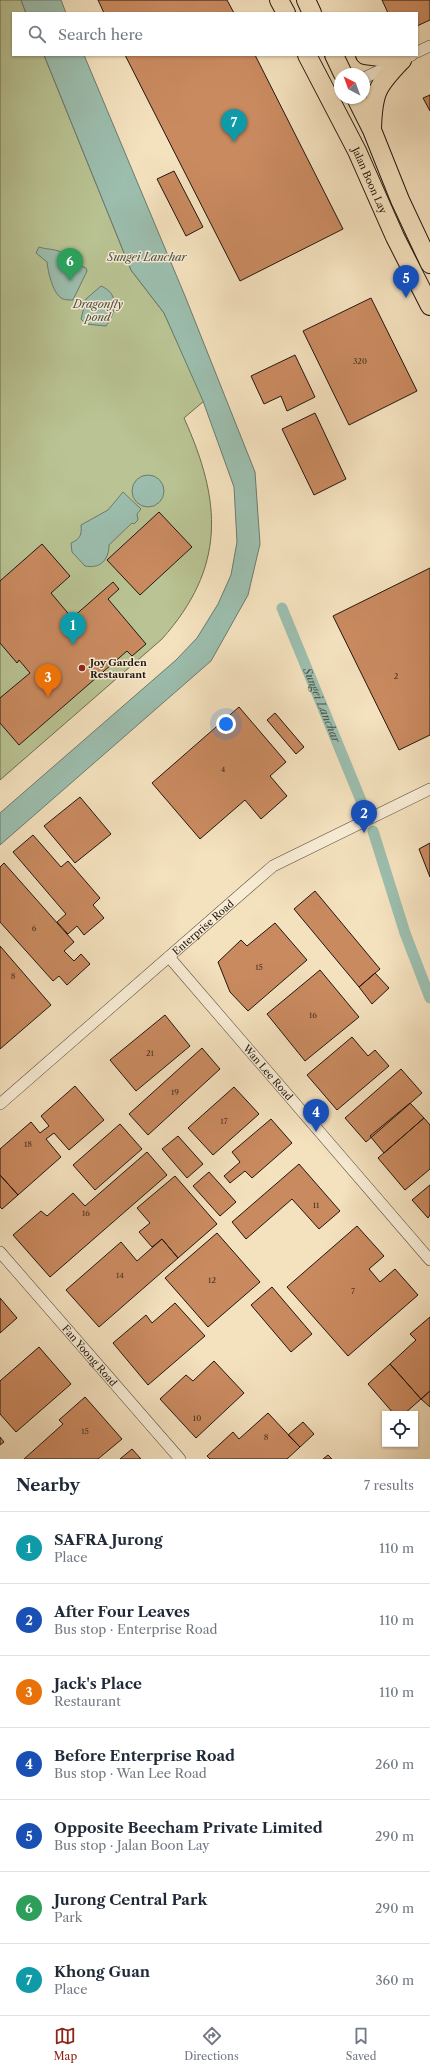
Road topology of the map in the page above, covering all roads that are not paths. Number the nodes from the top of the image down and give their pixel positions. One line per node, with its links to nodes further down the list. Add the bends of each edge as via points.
1 (279, 0): 3 (main road)
2 (306, 0): 4 (main road)
3 (285, 12)
4 (312, 12)
5 (430, 46): 6 (street)
6 (418, 52)
7 (308, 56): 12 (main road, Jalan Boon Lay)
8 (334, 56): 10 (main road)
9 (410, 56): 11 (street); 15 (main road, via 383,79 375,95)
10 (340, 68)
11 (370, 75)
12 (334, 93)
13 (338, 104): 17 (main road, Jalan Boon Lay, via 395,237)
14 (359, 104): 15 (main road, Jalan Boon Lay)
15 (372, 130): 16 (main road, Jalan Boon Lay, via 400,200)
16 (430, 264)
17 (430, 306)
18 (430, 788): 19 (street, Enterprise Road, via 273,866)
19 (169, 957): 20 (street, Enterprise Road); 22 (street, Wan Lee Road)
20 (0, 1104)
21 (0, 1252): 23 (street, Fan Yoong Road)
22 (430, 1260)
23 (180, 1459)

